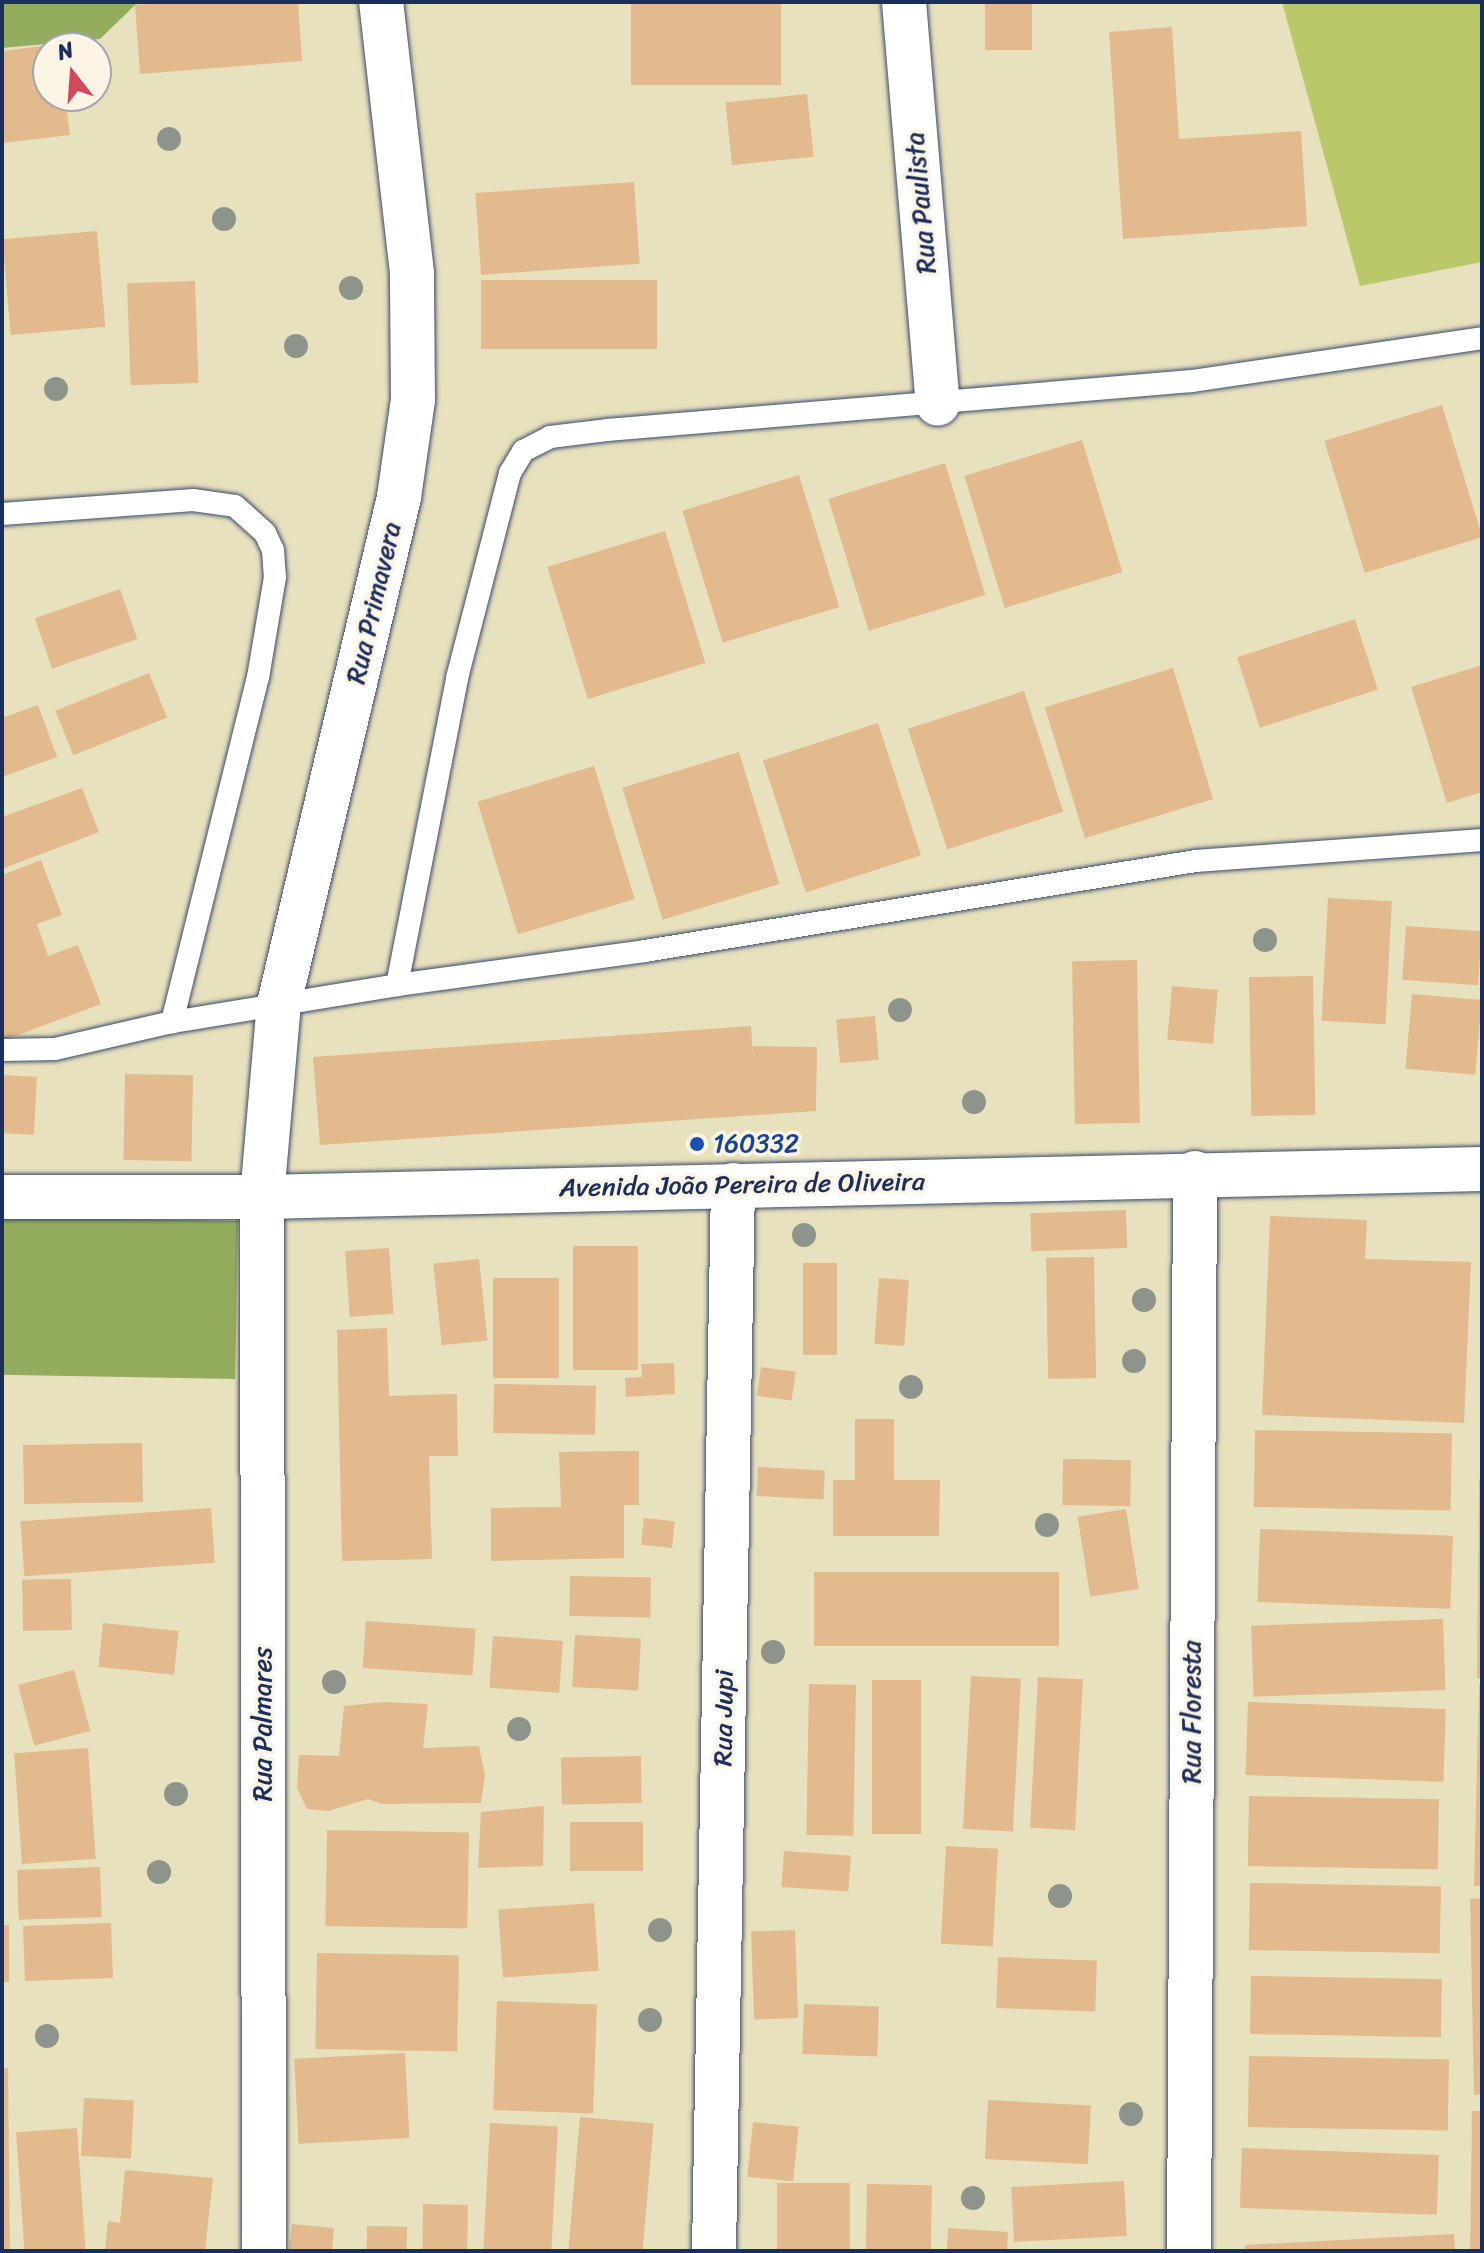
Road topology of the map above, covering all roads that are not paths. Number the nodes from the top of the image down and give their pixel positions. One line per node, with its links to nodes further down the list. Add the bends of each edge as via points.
1 (381, 2): 8 (street, Rua Primavera, via 412,273 413,400 399,497)
2 (904, 2): 4 (street, Rua Paulista)
3 (1482, 338): 4 (lane, via 1192,381)
4 (938, 404): 7 (lane, via 607,430 550,437 523,451 510,473 457,678)
5 (2, 514): 9 (lane, via 193,500 235,506 265,533 273,550 275,577 258,677)
6 (1482, 840): 7 (lane, via 1196,861)
7 (397, 985): 8 (lane)
8 (279, 1004): 9 (lane); 15 (street, Rua Primavera)
9 (172, 1022): 10 (lane, via 55,1049)
10 (2, 1050)
11 (1482, 1169): 12 (street, Avenida João Pereira de Oliveira)
12 (1195, 1173): 13 (street, Avenida João Pereira de Oliveira); 18 (street, Rua Floresta)
13 (733, 1185): 15 (street, Avenida João Pereira de Oliveira); 17 (street, Rua Jupi)
14 (2, 1197): 15 (street, Avenida João Pereira de Oliveira)
15 (262, 1197): 16 (street, Rua Palmares)
16 (264, 2251)
17 (714, 2251)
18 (1189, 2251)

